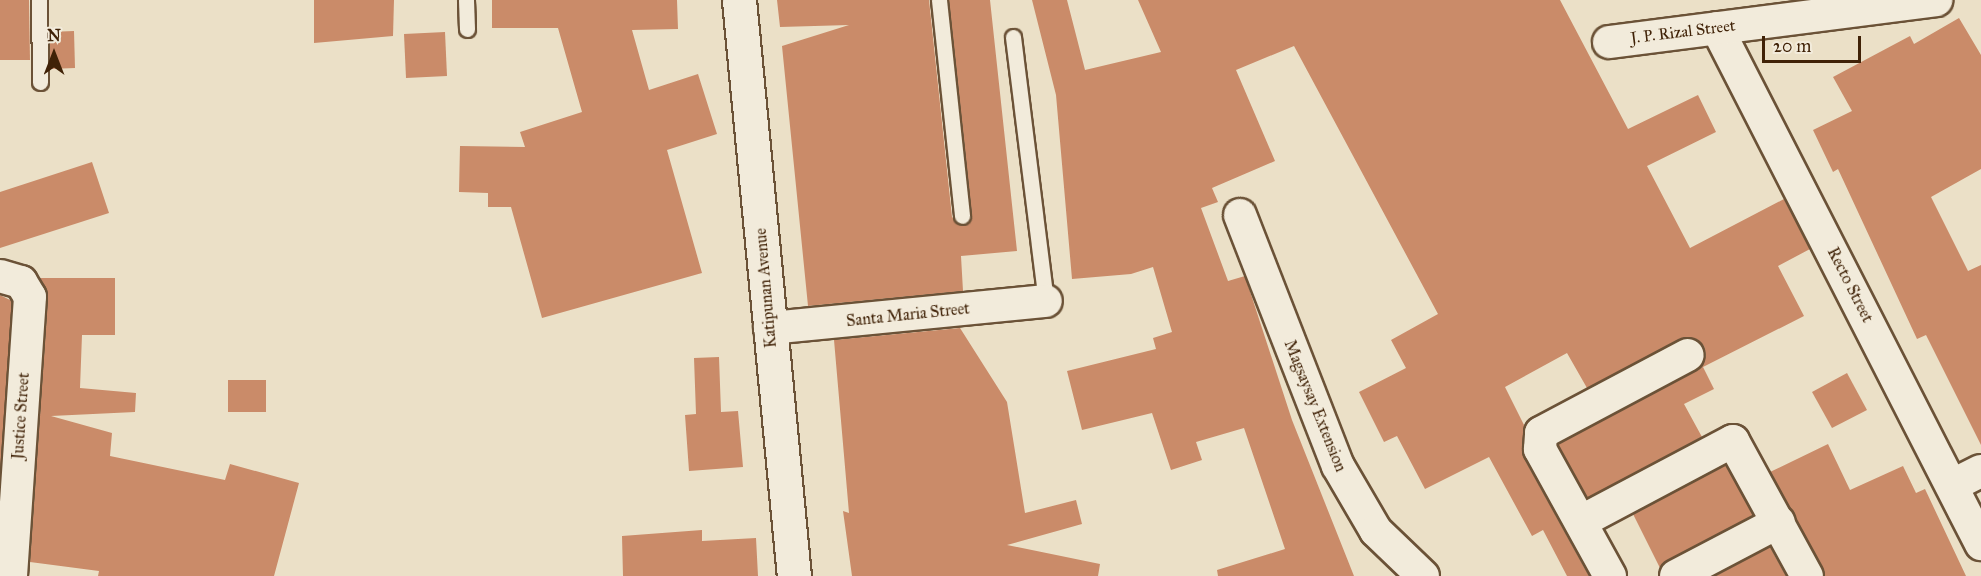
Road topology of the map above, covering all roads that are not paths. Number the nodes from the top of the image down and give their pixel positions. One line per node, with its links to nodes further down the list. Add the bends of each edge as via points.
1 (39, 0): 10 (lane)
2 (466, 0): 7 (lane)
3 (739, 0): 15 (main road, Katipunan Avenue)
4 (939, 0): 12 (lane)
5 (1936, 0): 6 (street, J. P. Rizal Street)
6 (1717, 28): 9 (street, J. P. Rizal Street); 18 (street, Recto Street)
7 (467, 29)
8 (1013, 37): 14 (lane)
9 (1609, 42)
10 (40, 82)
11 (1240, 215): 24 (street, Magsaysay Extension, via 1343,476 1377,531)
12 (962, 216)
13 (0, 276): 22 (street, Justice Street, via 21,282 30,297)
14 (1046, 301): 15 (street, Santa Maria Street)
15 (770, 328): 23 (main road, Katipunan Avenue)
16 (1688, 355): 19 (street, via 1541,434 1540,449)
17 (1981, 471): 18 (street)
18 (1953, 485): 21 (street, Recto Street)
19 (1582, 521): 20 (street, via 1726,440 1738,447); 25 (street)
20 (1779, 522): 26 (street); 27 (street)
21 (1981, 544)
22 (11, 576)
23 (794, 576)
24 (1423, 576)
25 (1610, 576)
26 (1676, 576)
27 (1807, 576)

